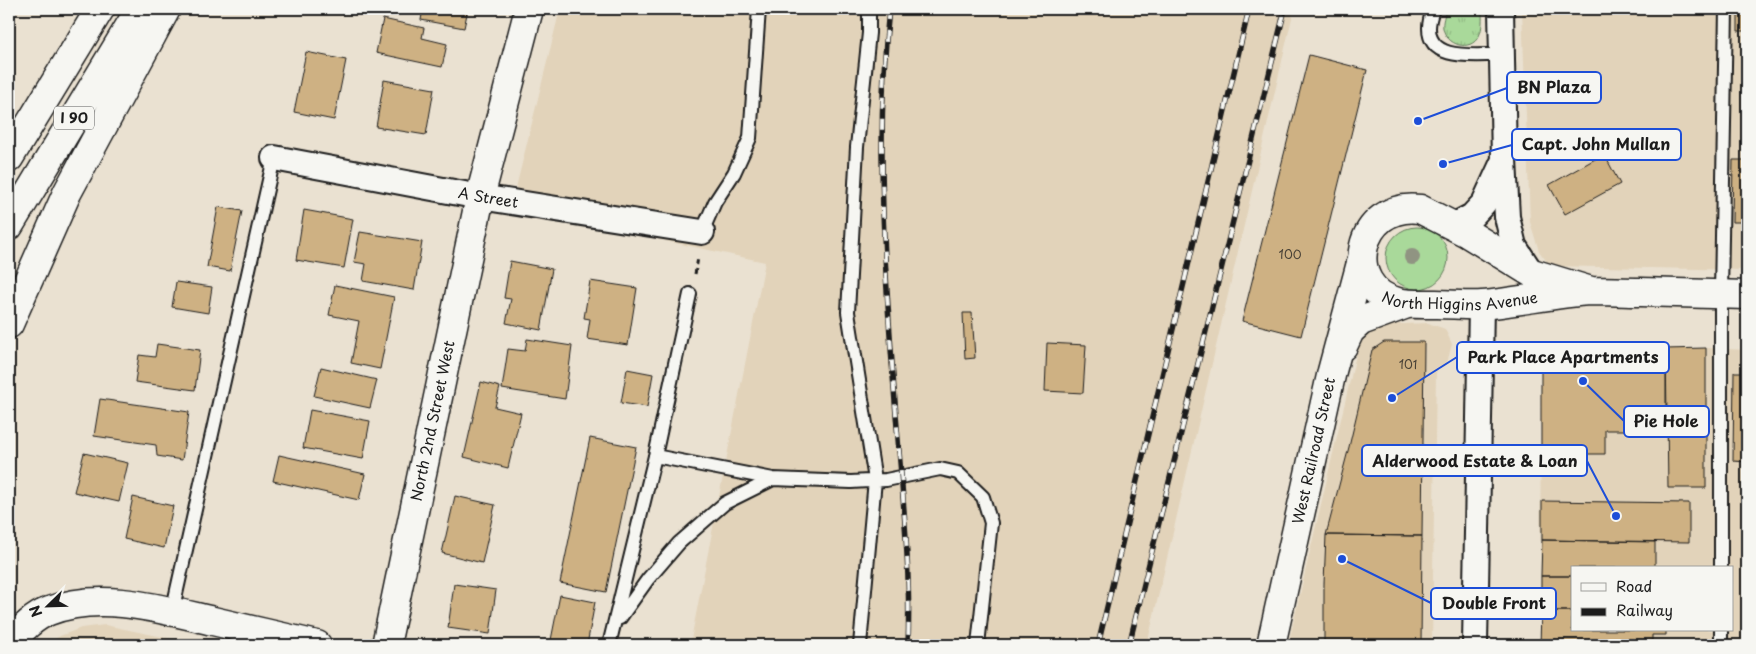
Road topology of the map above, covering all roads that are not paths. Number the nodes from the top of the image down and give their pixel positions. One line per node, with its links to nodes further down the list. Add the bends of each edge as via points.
1 (100, 9): 11 (main road); 12 (main road, I 90)
2 (140, 9): 16 (main road, I 90)
3 (166, 9): 26 (main road, via 67,193)
4 (529, 9): 15 (main road, North 2nd Street West)
5 (759, 9): 18 (lane, via 750,138)
6 (869, 9): 30 (lane, via 848,312)
7 (1433, 9): 10 (lane, via 1429,33 1441,51)
8 (1501, 9): 10 (street)
9 (1726, 9): 23 (lane)
10 (1501, 55): 14 (street)
11 (9, 133)
12 (9, 158)
13 (274, 158): 15 (street, A Street); 32 (lane)
14 (1504, 160): 17 (street, via 1484,203 1472,216); 20 (street, via 1507,216 1514,246)
15 (480, 198): 18 (street, A Street); 37 (main road, North 2nd Street West)
16 (9, 226)
17 (1453, 226): 19 (main road, North Higgins Avenue, via 1420,209 1396,210 1371,228 1364,243); 20 (main road, North Higgins Avenue)
18 (702, 232)
19 (1362, 259): 24 (main road, North Higgins Avenue, via 1366,276 1376,290 1390,300); 27 (main road, West Railroad Street)
20 (1532, 273): 21 (main road, North Higgins Avenue)
21 (1591, 291): 23 (main road, North Higgins Avenue); 25 (main road, North Higgins Avenue)
22 (690, 294): 28 (lane)
23 (1734, 294): 31 (lane)
24 (1407, 304): 25 (main road, North Higgins Avenue); 27 (main road, via 1361,321 1350,332)
25 (1480, 305): 41 (street)
26 (9, 324)
27 (1332, 371): 40 (main road, West Railroad Street)
28 (655, 456): 29 (lane); 34 (lane)
29 (773, 480): 30 (lane); 34 (lane, via 725,503 679,543 622,613)
30 (875, 480): 38 (lane); 39 (lane, via 940,469 958,473 983,497 991,523)
31 (1721, 566)
32 (172, 612): 35 (main road, via 103,602 71,605 48,611 32,620); 36 (main road)
33 (1721, 632): 42 (lane)
34 (610, 640)
35 (9, 645)
36 (317, 645)
37 (386, 645)
38 (860, 645)
39 (978, 645)
40 (1271, 645)
41 (1475, 645)
42 (1721, 645)

